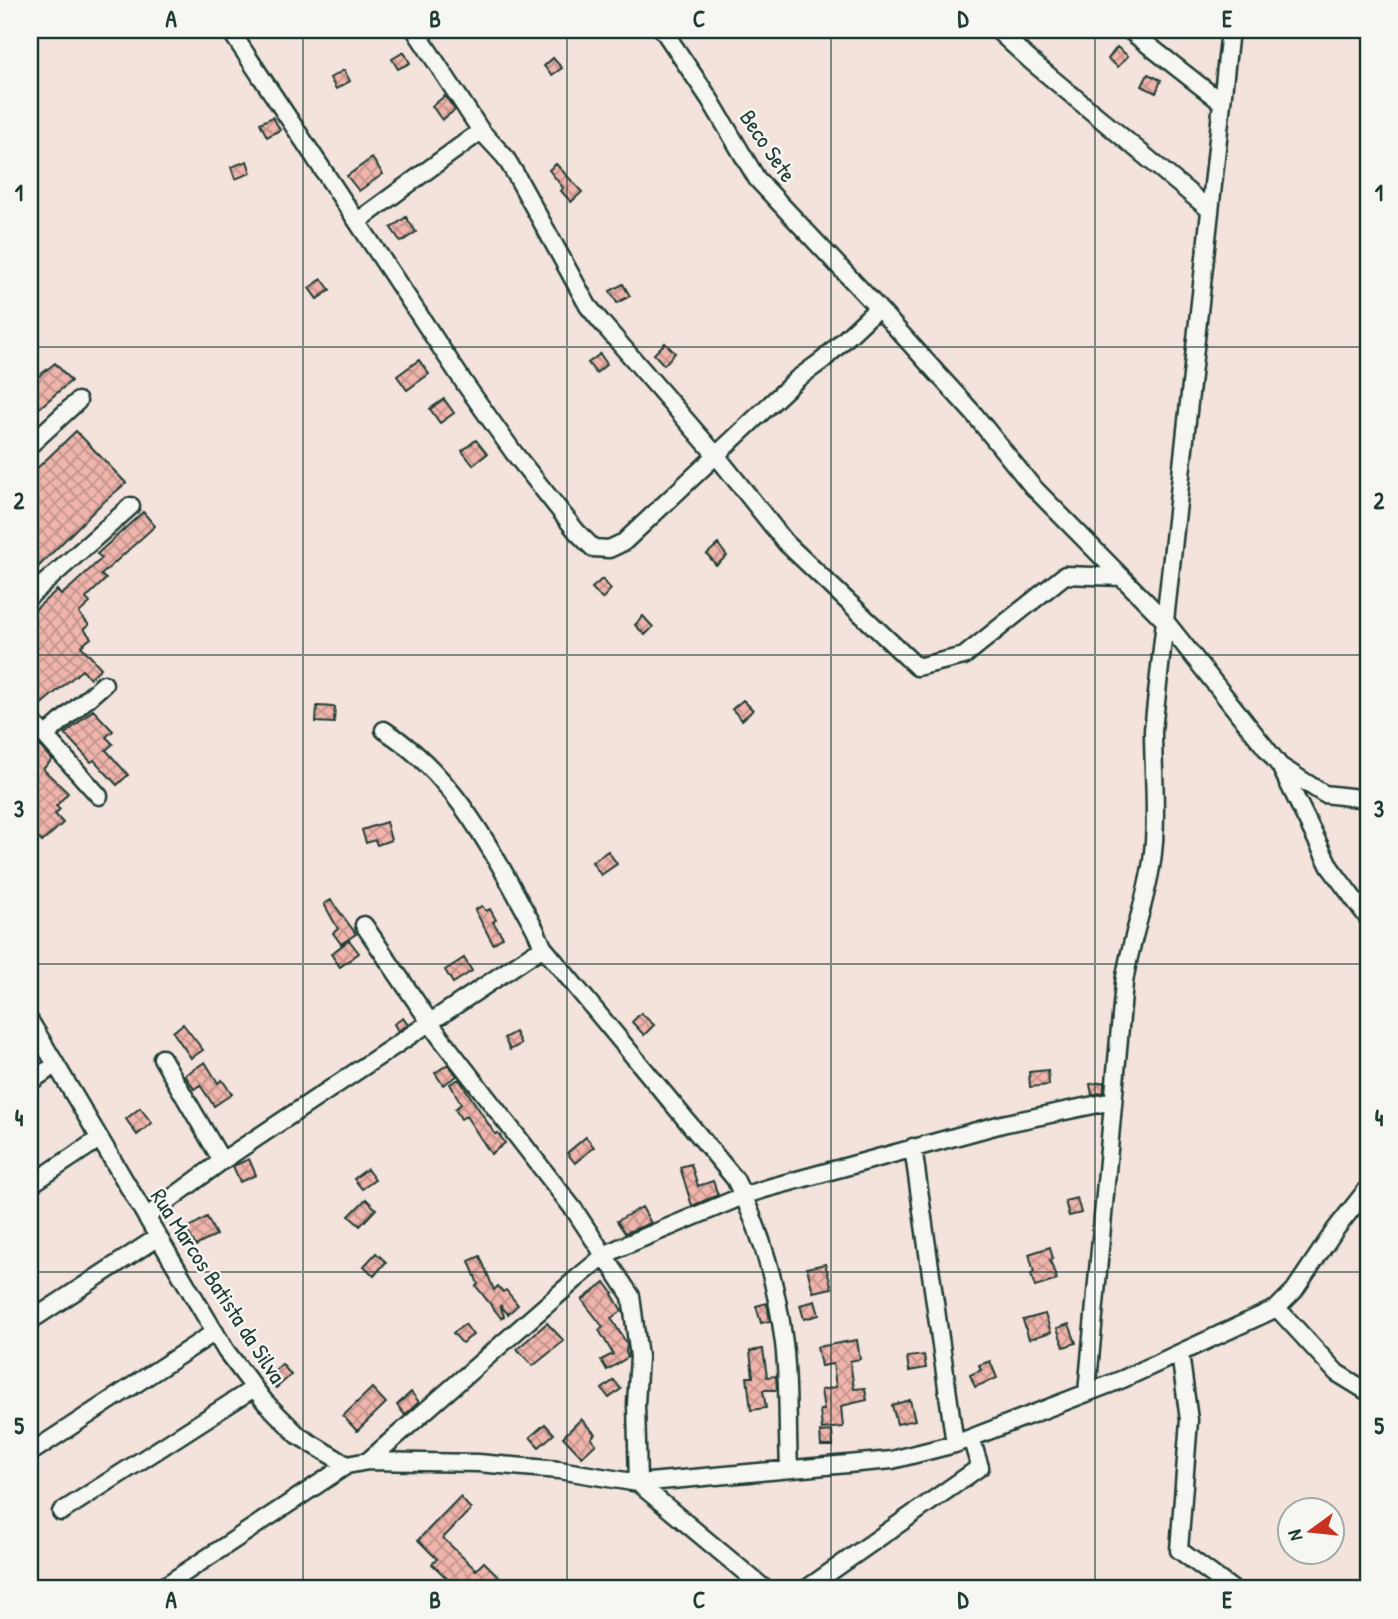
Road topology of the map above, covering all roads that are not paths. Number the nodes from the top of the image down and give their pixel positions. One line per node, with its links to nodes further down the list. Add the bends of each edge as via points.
1 (230, 30): 10 (street)
2 (415, 30): 8 (street)
3 (663, 30): 11 (street, Beco Sete, via 757,179)
4 (997, 30): 9 (street)
5 (1129, 30): 7 (street)
6 (1230, 30): 7 (street)
7 (1221, 102): 9 (street)
8 (481, 131): 10 (street); 14 (street, via 516,174 588,306)
9 (1210, 210): 18 (street)
10 (358, 221): 14 (street, via 514,453 593,548 609,549 624,542)
11 (878, 309): 14 (street); 16 (street, Beco Sete, via 974,414 1032,486)
12 (78, 401): 13 (street)
13 (30, 445)
14 (716, 455): 16 (street, via 786,542 917,667 964,656 1065,575)
15 (131, 506): 17 (street)
16 (1122, 577): 18 (street, Beco Sete)
17 (30, 596)
18 (1166, 622): 23 (street, Beco Sete); 34 (street, via 1153,730 1152,863 1128,954)
19 (103, 684): 22 (street)
20 (30, 719): 22 (street)
21 (384, 730): 28 (street, via 410,749 472,817)
22 (45, 736): 24 (street)
23 (1280, 766): 25 (street, via 1324,794); 26 (street, via 1330,867)
24 (99, 796)
25 (1368, 799)
26 (1368, 918)
27 (364, 925): 30 (street)
28 (543, 947): 30 (street); 40 (street, via 725,1165)
29 (30, 1021): 32 (street, Rua Marcos Batista da Silva)
30 (430, 1022): 37 (street); 43 (street)
31 (162, 1058): 37 (street)
32 (55, 1065): 33 (street); 35 (street, Rua Marcos Batista da Silva)
33 (30, 1082)
34 (1113, 1101): 36 (street); 49 (street)
35 (99, 1139): 38 (street); 41 (street, Rua Marcos Batista da Silva)
36 (913, 1147): 40 (street); 51 (street)
37 (222, 1161): 41 (street)
38 (30, 1185)
39 (1368, 1188): 44 (street)
40 (743, 1196): 43 (street); 55 (street, via 779,1310)
41 (145, 1217): 42 (street, Rua Marcos Batista da Silva)
42 (158, 1237): 45 (street); 46 (street, Rua Marcos Batista da Silva)
43 (605, 1255): 53 (street); 56 (street, via 631,1296 639,1357)
44 (1277, 1308): 47 (street); 50 (street, via 1337,1373)
45 (30, 1321)
46 (215, 1332): 48 (street, Rua Marcos Batista da Silva); 52 (street)
47 (1180, 1353): 49 (street); 61 (street, via 1189,1420 1179,1550)
48 (254, 1388): 54 (street, Rua Marcos Batista da Silva, via 299,1436); 57 (street)
49 (1087, 1392): 51 (street)
50 (1368, 1392)
51 (963, 1441): 55 (street, via 892,1460); 60 (street, via 980,1467)
52 (30, 1453)
53 (368, 1461): 54 (street); 56 (street, via 478,1463)
54 (346, 1465): 58 (street)
55 (789, 1468): 56 (street)
56 (638, 1482): 59 (street)
57 (61, 1512)
58 (160, 1589)
59 (765, 1589)
60 (806, 1589)
61 (1232, 1589)

